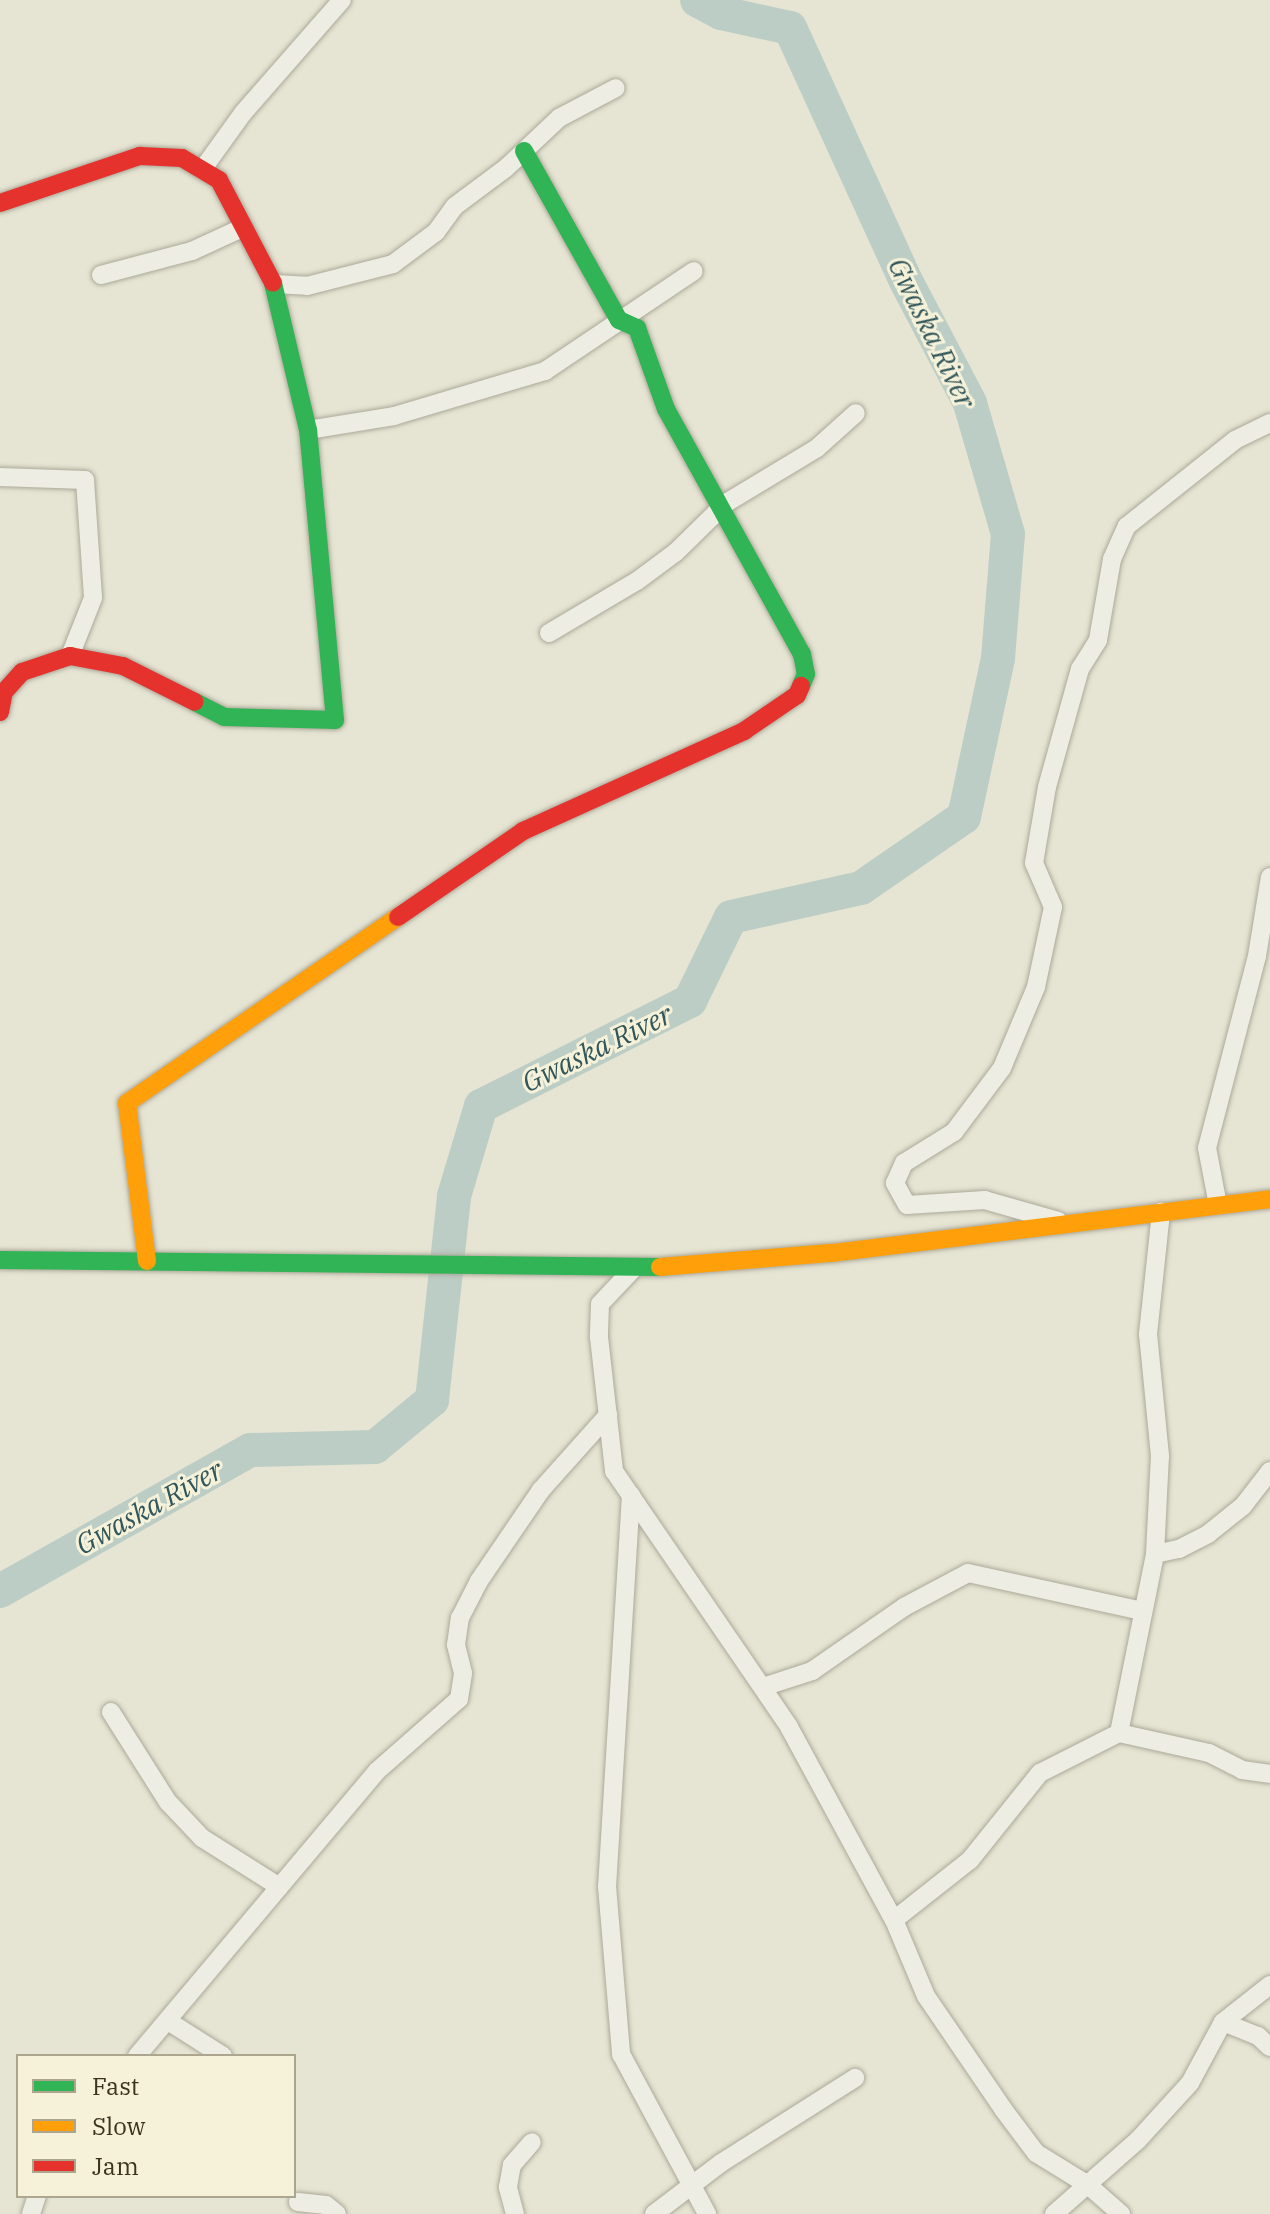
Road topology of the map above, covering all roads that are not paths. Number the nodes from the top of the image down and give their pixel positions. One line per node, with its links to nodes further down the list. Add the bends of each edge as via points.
1 (342, 0): 4 (street, via 243,113)
2 (616, 88): 3 (street, via 559,118)
3 (524, 151): 9 (street, via 393,264 307,286); 10 (street)
4 (202, 170): 5 (street, via 182,158 140,156); 6 (street, via 219,180)
5 (0, 203)
6 (242, 228): 8 (street, via 192,251); 9 (street)
7 (694, 271): 10 (street)
8 (101, 275)
9 (274, 284): 13 (street)
10 (619, 320): 13 (street, via 545,371 394,416); 15 (street, via 637,328 666,409)
11 (856, 413): 15 (street, via 817,448)
12 (1270, 423): 23 (street, via 1235,440 1127,526 1112,559 1098,640 1080,669 1047,787 1034,863 1053,907 1036,987 1002,1068 954,1132 904,1163 895,1183 907,1205 985,1200)
13 (308, 430): 17 (street, via 335,720 224,717 123,666)
14 (0, 477): 17 (street, via 85,480 93,598)
15 (722, 509): 16 (street, via 647,574); 25 (street, via 802,654 806,674 797,695 744,731 523,831 127,1103)
16 (549, 633)
17 (70, 656): 18 (street, via 22,672 4,692)
18 (0, 712)
19 (1270, 877): 21 (street, via 1257,956 1207,1148)
20 (1270, 1199): 21 (street)
21 (1218, 1205): 22 (street)
22 (1161, 1212): 23 (street); 30 (street, via 1148,1334 1160,1456)
23 (1064, 1223): 26 (street, via 832,1253)
24 (0, 1260): 25 (street)
25 (147, 1261): 26 (street)
26 (633, 1269): 27 (street, via 600,1304)
27 (608, 1415): 29 (street, via 614,1471); 36 (street, via 541,1490 479,1581 460,1618 459,1699 377,1771)
28 (1270, 1471): 30 (street, via 1243,1506 1208,1534)
29 (631, 1495): 32 (street); 47 (street, via 607,1886 621,2054)
30 (1155, 1554): 31 (street)
31 (1143, 1611): 32 (street, via 968,1573 904,1607 812,1671); 34 (street)
32 (763, 1687): 37 (street)
33 (111, 1712): 36 (street, via 168,1802 202,1838)
34 (1119, 1733): 35 (street, via 1209,1753 1242,1770); 37 (street, via 1040,1773 970,1860)
35 (1270, 1774)
36 (278, 1886): 39 (street)
37 (894, 1920): 46 (street, via 926,1996 1027,2142)
38 (1270, 1985): 40 (street)
39 (168, 2021): 42 (street); 43 (street)
40 (1223, 2022): 41 (street, via 1258,2036); 46 (street, via 1190,2083)
41 (1270, 2047)
42 (139, 2054)
43 (220, 2054)
44 (855, 2078): 47 (street)
45 (532, 2142): 50 (street, via 512,2165 508,2187)
46 (1088, 2185): 53 (street); 54 (street)
47 (692, 2188): 51 (street); 52 (street)
48 (298, 2202): 49 (street, via 326,2205)
49 (337, 2214)
50 (515, 2214)
51 (654, 2214)
52 (707, 2214)
53 (1054, 2214)
54 (1121, 2214)

